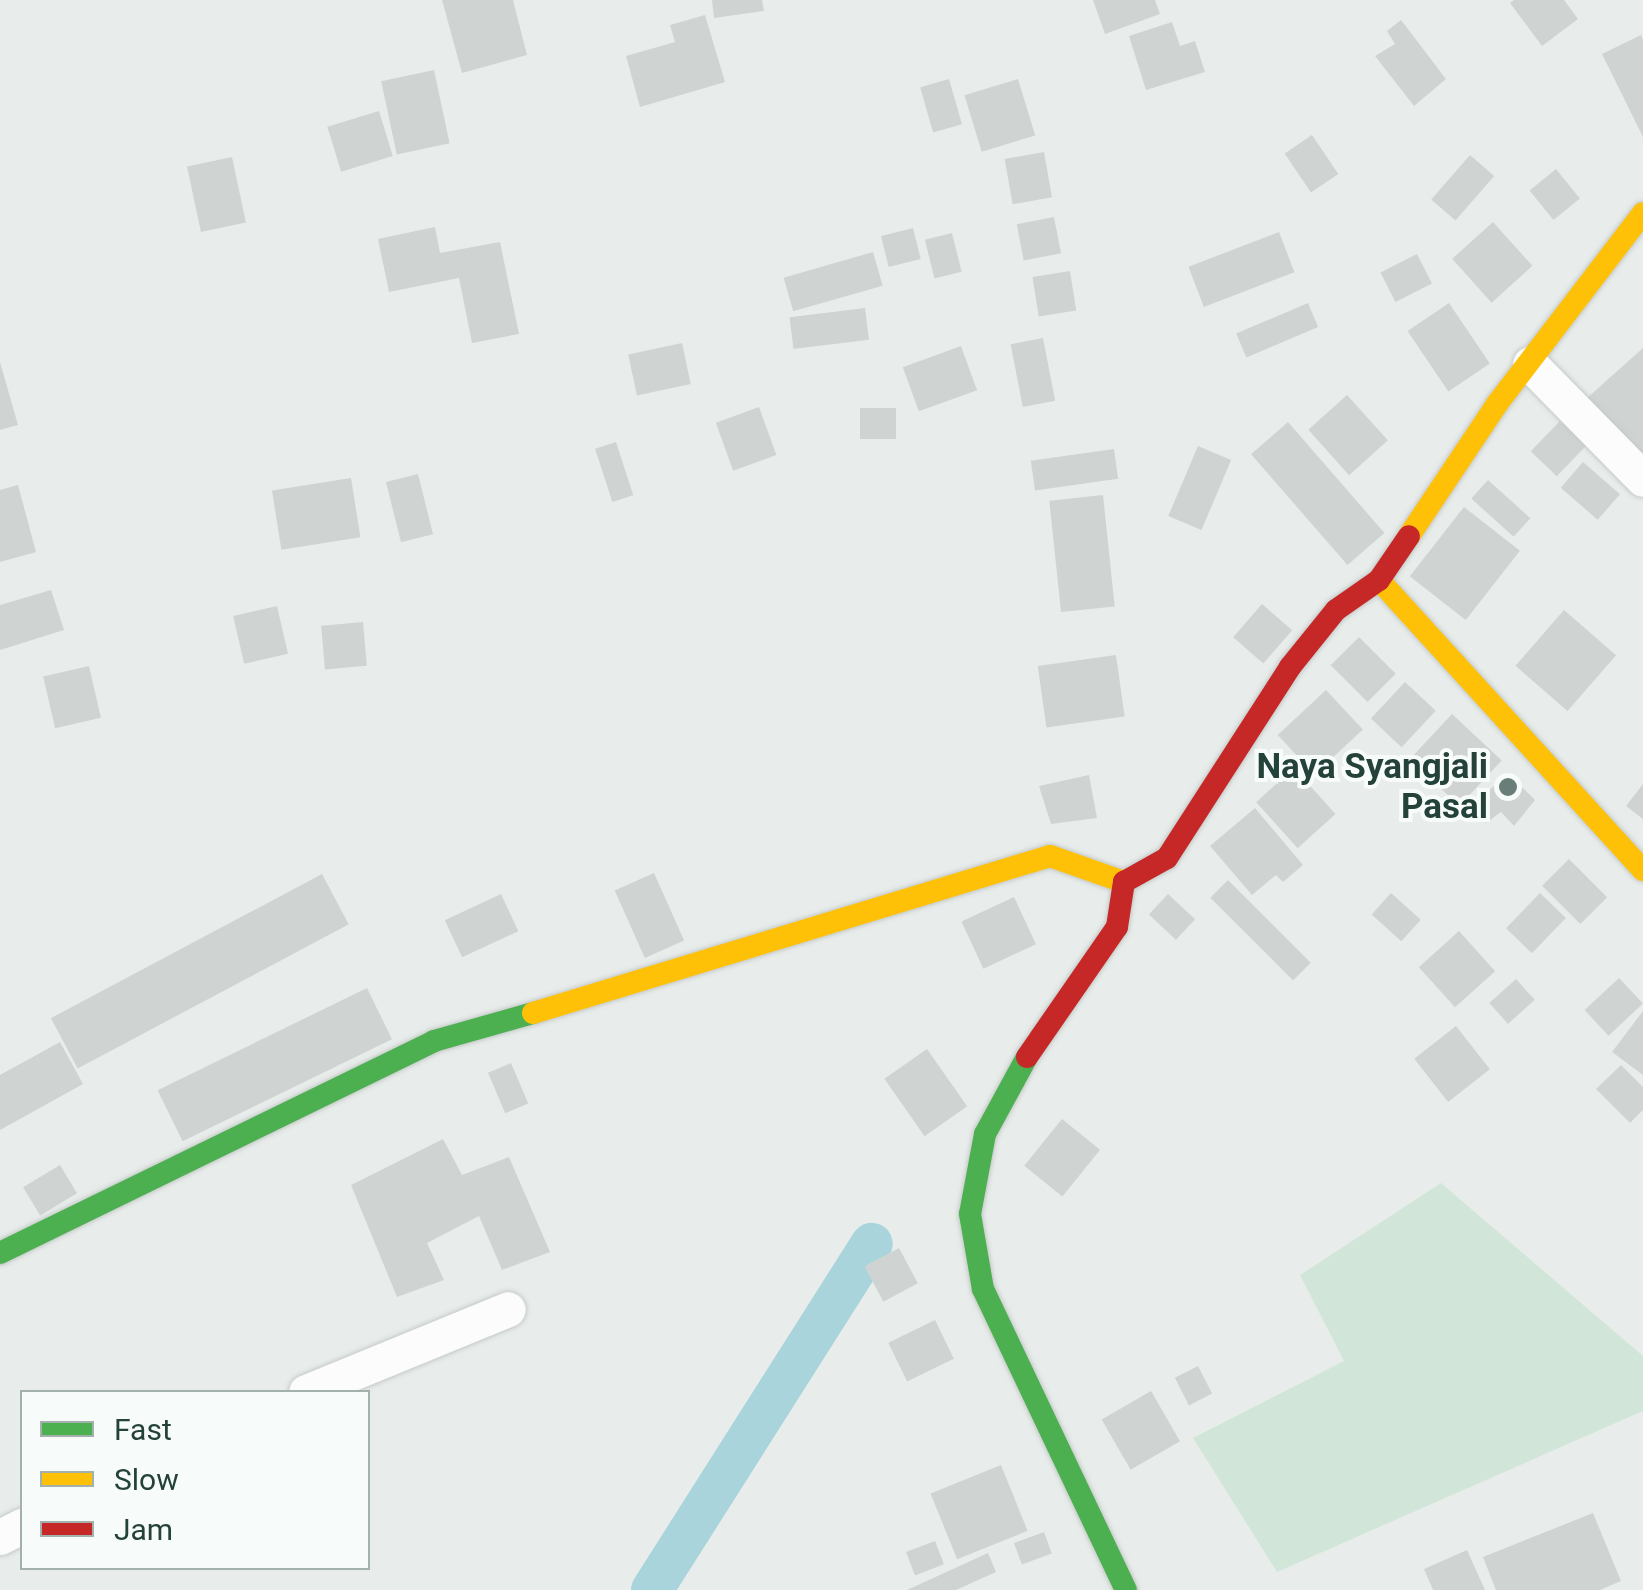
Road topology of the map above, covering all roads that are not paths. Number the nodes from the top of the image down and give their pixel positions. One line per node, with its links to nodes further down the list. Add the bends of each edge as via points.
1 (1643, 213): 2 (street)
2 (1530, 364): 3 (street); 4 (street)
3 (1643, 479)
4 (1379, 580): 5 (street); 6 (street, via 1336,610 1290,667 1167,858)
5 (1643, 870)
6 (1124, 882): 7 (street, via 1050,856 748,952 434,1041); 10 (street, via 1117,927 1043,1027 984,1134 970,1214 991,1306)
7 (0, 1253)
8 (508, 1309): 9 (street)
9 (311, 1390)
10 (1126, 1590)

